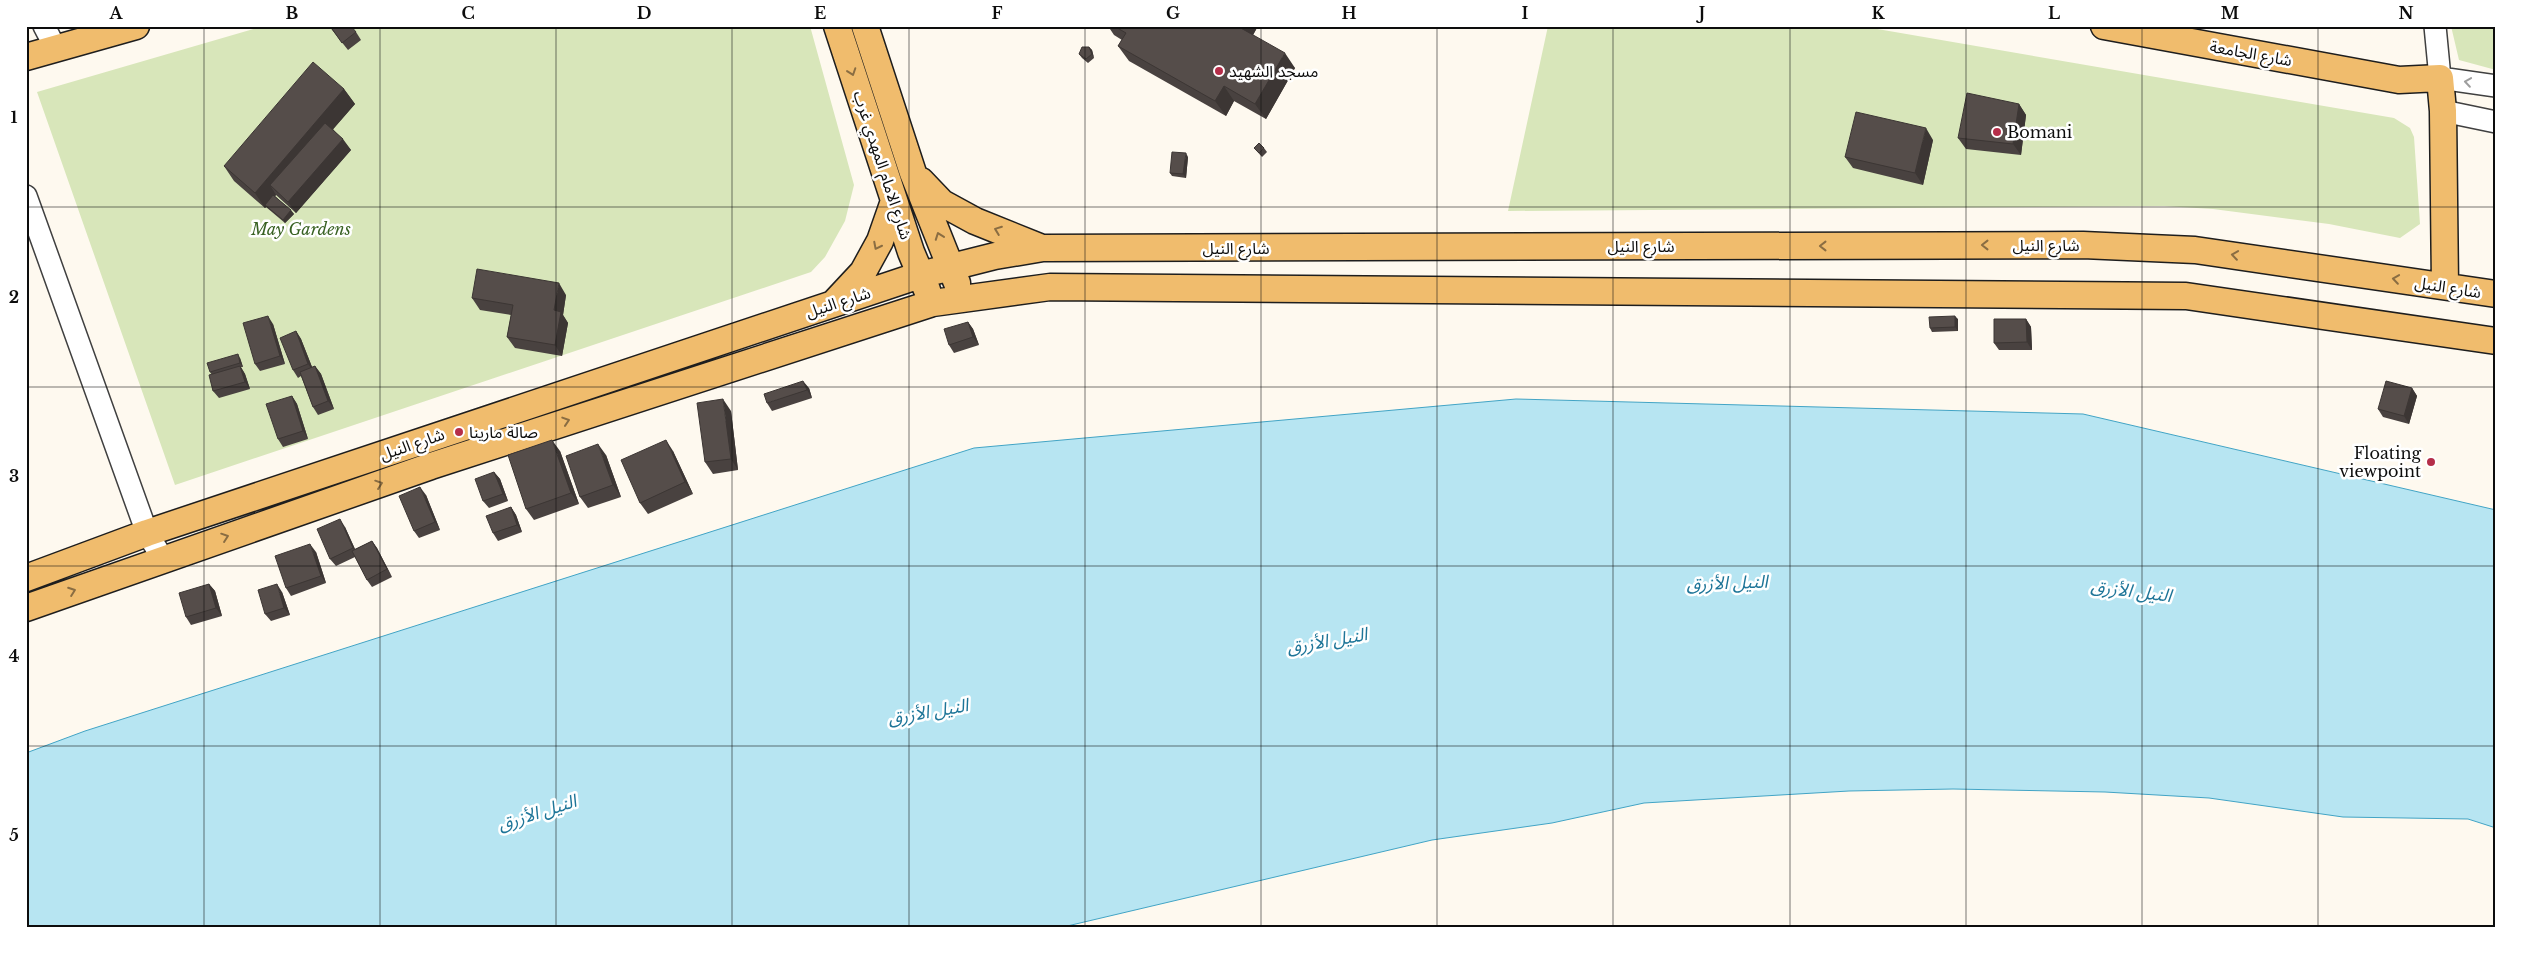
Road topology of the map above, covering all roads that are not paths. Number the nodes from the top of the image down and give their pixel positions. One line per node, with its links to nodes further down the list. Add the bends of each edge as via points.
1 (136, 26): 6 (main road)
2 (837, 26): 15 (main road, شارع الامام المهدي غرب, one-way to 15)
3 (865, 26): 13 (main road, شارع الامام المهدي غرب)
4 (2104, 26): 9 (main road, شارع الجامعة)
5 (2435, 26): 8 (street)
6 (50, 38): 7 (main road)
7 (26, 57)
8 (2440, 78): 9 (main road, شارع الجامعة); 10 (street, one-way to 8); 11 (main road)
9 (2399, 80): 11 (main road, شارع الجامعة)
10 (2496, 86)
11 (2443, 111): 12 (street); 20 (main road)
12 (2496, 122)
13 (913, 174): 16 (main road, one-way to 13, via 975,222 942,203); 18 (main road, شارع الامام المهدي غرب, one-way to 13)
14 (26, 196): 29 (street)
15 (894, 200): 19 (main road, شارع الامام المهدي غرب); 24 (main road, one-way to 24, via 880,241 863,272)
16 (1043, 248): 17 (main road, شارع النيل); 18 (main road, شارع النيل)
17 (1286, 248): 20 (main road, شارع النيل, one-way to 17, via 2195,250 2083,245); 21 (main road)
18 (950, 267): 19 (main road, شارع النيل); 23 (main road, شارع الامام المهدي غرب)
19 (920, 275): 24 (main road, شارع النيل); 25 (main road, شارع الامام المهدي غرب)
20 (2445, 286): 22 (main road, شارع النيل)
21 (1288, 289): 23 (main road, شارع النيل, via 1050,287); 26 (main road, شارع النيل, via 2186,296)
22 (2496, 294)
23 (963, 298): 25 (main road, شارع النيل)
24 (834, 303): 27 (main road, شارع النيل)
25 (932, 303): 28 (main road, شارع النيل)
26 (2496, 341)
27 (702, 346): 28 (main road); 29 (main road, شارع النيل)
28 (714, 373): 30 (main road, شارع النيل, one-way to 28)
29 (147, 533): 30 (street); 31 (main road, شارع النيل)
30 (162, 559): 32 (main road, شارع النيل, one-way to 30)
31 (26, 578)
32 (26, 608)

